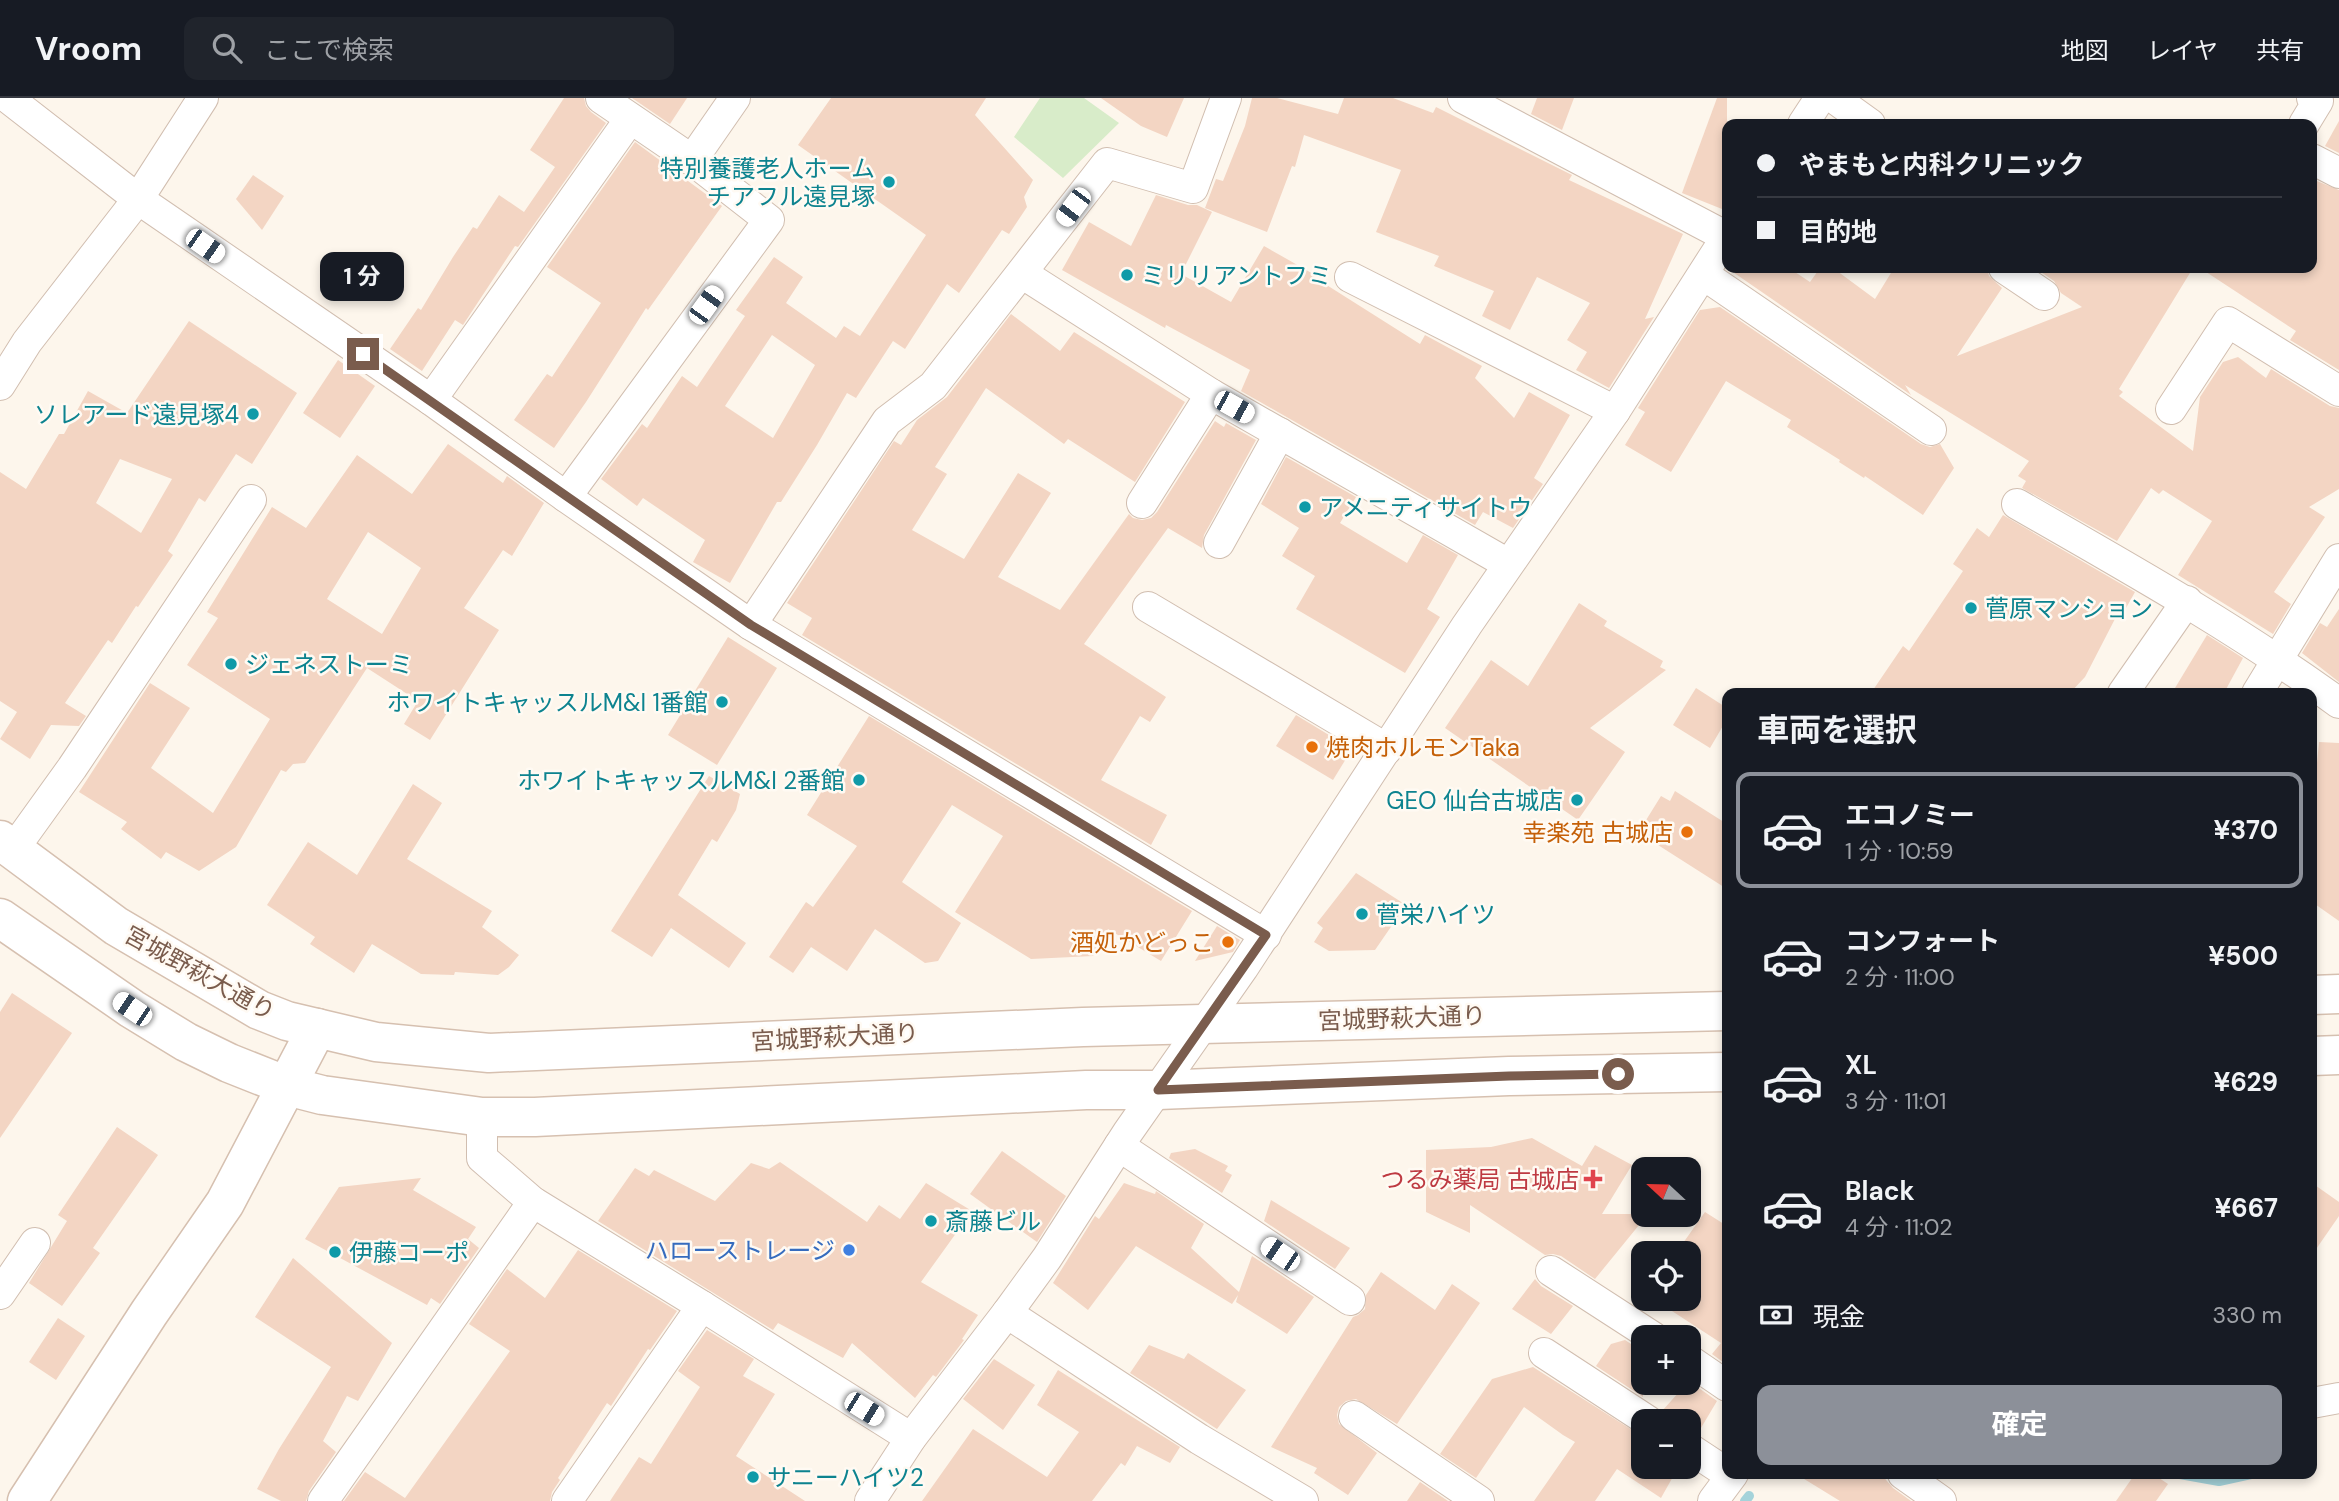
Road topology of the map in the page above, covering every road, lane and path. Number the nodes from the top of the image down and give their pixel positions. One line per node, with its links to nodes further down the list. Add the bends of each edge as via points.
1 (8, 98): 17 (street)
2 (203, 98): 17 (street)
3 (601, 98): 10 (street)
4 (735, 98): 14 (street)
5 (1226, 98): 21 (street, via 1193,188 1107,163)
6 (1463, 98): 18 (street)
7 (1820, 98): 11 (street)
8 (1834, 98): 12 (street)
9 (2312, 98): 13 (street, via 2318,101)
10 (630, 119): 14 (street); 28 (street)
11 (1805, 119)
12 (1863, 119)
13 (2307, 119)
14 (692, 160): 33 (street, via 769,220)
15 (2317, 162): 16 (street)
16 (2339, 173)
17 (138, 199): 25 (street, via 27,342); 28 (street)
18 (1722, 234)
19 (1722, 245): 22 (street)
20 (2011, 273): 24 (street)
21 (1023, 274): 27 (street); 42 (street, via 933,386 887,421)
22 (1704, 275): 30 (street); 31 (street)
23 (1350, 277): 30 (street)
24 (2043, 295)
25 (0, 385)
26 (2339, 391): 29 (street, via 2228,323)
27 (1211, 394): 32 (street); 35 (street)
28 (431, 400): 33 (street)
29 (2171, 410)
30 (1615, 411): 39 (street)
31 (1931, 430)
32 (1280, 433): 37 (street); 39 (street)
33 (566, 497): 42 (street)
34 (251, 500): 48 (street, via 72,768)
35 (1142, 503)
36 (2017, 504): 40 (street)
37 (1219, 543)
38 (2339, 559): 43 (street)
39 (1508, 564): 47 (street)
40 (2187, 601): 43 (street); 44 (street)
41 (1148, 607): 47 (street)
42 (751, 625): 50 (street)
43 (2279, 660): 45 (street); 46 (street)
44 (2126, 688)
45 (2260, 688)
46 (2339, 703)
47 (1387, 749): 50 (street)
48 (7, 845): 55 (street, 宮城野萩大通り, via 116,926 259,1010)
49 (0, 918): 59 (street, via 186,1042)
50 (1266, 935): 54 (street)
51 (2339, 994): 52 (street)
52 (2317, 995)
53 (1722, 1011): 54 (street, 宮城野萩大通り)
54 (1204, 1024): 55 (street, 宮城野萩大通り, via 489,1053 376,1042); 60 (street)
55 (317, 1028): 59 (street)
56 (2339, 1055): 57 (street)
57 (2317, 1056)
58 (1722, 1072): 60 (street)
59 (287, 1086): 61 (street); 83 (street, via 225,1203)
60 (1158, 1090): 61 (street); 62 (street)
61 (482, 1117): 63 (street, via 482,1158)
62 (1119, 1146): 67 (street); 69 (street)
63 (533, 1202): 68 (street); 84 (street)
64 (35, 1243): 66 (street)
65 (1551, 1271): 70 (street)
66 (0, 1294)
67 (1350, 1300)
68 (702, 1306): 78 (street); 85 (street)
69 (1007, 1314): 78 (street); 87 (street)
70 (1634, 1325)
71 (1545, 1353): 76 (street)
72 (1701, 1368): 73 (street)
73 (1722, 1382)
74 (2339, 1398): 75 (street)
75 (2317, 1402)
76 (1631, 1410)
77 (1354, 1416): 88 (street)
78 (911, 1438): 86 (street)
79 (1701, 1456): 80 (street)
80 (1722, 1469)
81 (1727, 1479): 89 (street)
82 (1910, 1479): 90 (street)
83 (27, 1501)
84 (323, 1501)
85 (567, 1501)
86 (870, 1501)
87 (1303, 1501)
88 (1479, 1501)
89 (1713, 1501)
90 (1941, 1501)

